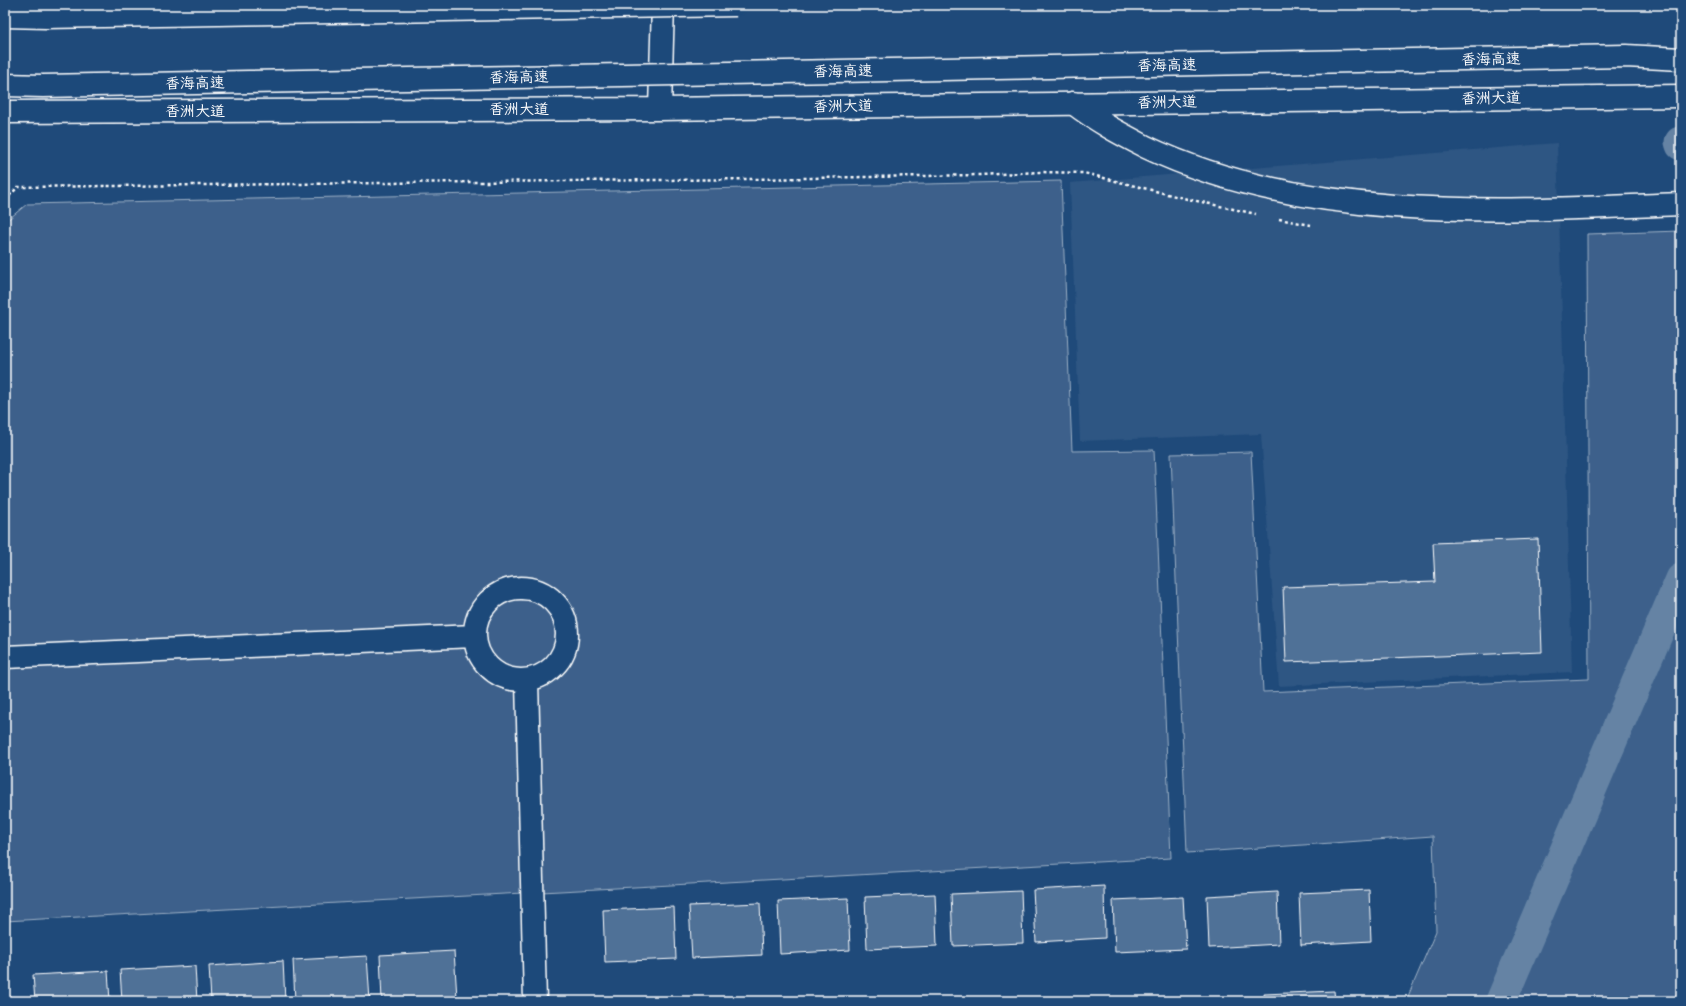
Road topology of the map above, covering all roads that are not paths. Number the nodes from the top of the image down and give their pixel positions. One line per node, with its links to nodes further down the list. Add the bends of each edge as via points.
1 (663, 5): 8 (main road)
2 (736, 5): 3 (main road, bridge)
3 (5, 16)
4 (1681, 59): 5 (main road, 香海高速, bridge, via 1626,56)
5 (5, 85)
6 (1681, 96): 7 (main road, 香洲大道)
7 (1073, 103): 8 (main road, 香洲大道); 10 (main road, via 1125,137 1175,160 1230,178 1326,199 1423,208 1550,210)
8 (660, 108): 9 (main road, 香洲大道)
9 (5, 112)
10 (1681, 204)
11 (474, 636): 12 (main road); 13 (main road, via 484,665 496,675 511,681); 13 (main road, via 476,620 484,606 496,595 510,589 526,588 541,592 553,600 562,612 567,626 563,656 554,668 542,677)
12 (5, 657)
13 (527, 681): 14 (main road)
14 (536, 1001)

